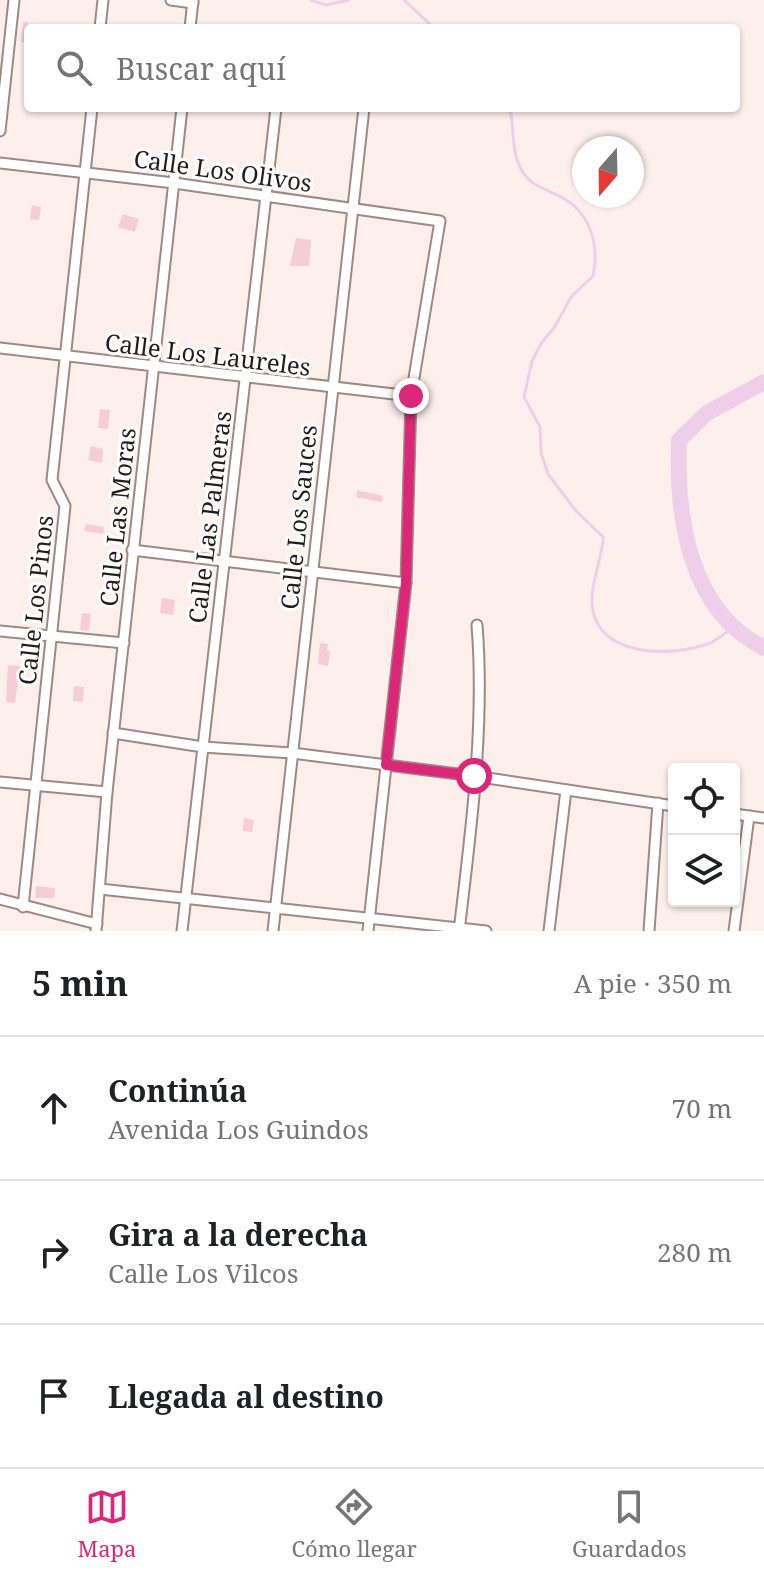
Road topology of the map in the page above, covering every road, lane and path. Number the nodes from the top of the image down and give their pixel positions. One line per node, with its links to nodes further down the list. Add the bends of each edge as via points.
1 (14, 0): 7 (street)
2 (103, 0): 5 (street)
3 (171, 0): 4 (street)
4 (193, 1): 6 (street)
5 (100, 24)
6 (190, 24)
7 (5, 46): 12 (street)
8 (92, 112): 14 (street, Calle Los Pinos)
9 (182, 112): 15 (street, Calle Las Moras)
10 (275, 112): 16 (street, Calle Las Palmeras)
11 (364, 112): 17 (street, Calle Los Sauces)
12 (0, 131)
13 (0, 163): 14 (street, Calle Los Olivos)
14 (85, 173): 15 (street, Calle Los Olivos); 19 (street, Calle Los Pinos)
15 (174, 183): 16 (street, Calle Los Olivos); 20 (street, Calle Las Moras)
16 (264, 195): 17 (street, Calle Los Olivos); 21 (street, Calle Las Palmeras)
17 (352, 208): 22 (street, Calle Los Sauces); 23 (street, Calle Los Olivos, via 440,221)
18 (0, 348): 19 (street, Calle Los Laureles)
19 (63, 357): 20 (street, Calle Los Laureles); 30 (street, Calle Los Pinos, via 52,480 65,506)
20 (153, 368): 21 (street, Calle Los Laureles); 24 (street, Calle Las Moras)
21 (245, 379): 22 (street, Calle Los Laureles); 25 (street, Calle Las Palmeras)
22 (331, 388): 23 (street, Calle Los Laureles); 26 (street, Calle Los Sauces)
23 (411, 396): 27 (street)
24 (132, 550): 25 (street); 31 (street, Calle Las Moras)
25 (224, 559): 26 (street); 33 (street, Calle Las Palmeras)
26 (314, 571): 27 (street); 34 (street, Calle Los Sauces)
27 (406, 583): 35 (street)
28 (477, 625): 36 (street)
29 (0, 631): 30 (street)
30 (52, 636): 31 (street); 38 (street, Calle Los Pinos)
31 (124, 643): 32 (street, Calle Las Moras)
32 (113, 733): 33 (street); 40 (street, Calle Las Moras)
33 (203, 747): 34 (street); 48 (street, Calle Las Palmeras)
34 (292, 753): 35 (street); 50 (street, Calle Los Sauces)
35 (386, 765): 36 (street); 51 (street)
36 (474, 776): 39 (street); 53 (street)
37 (0, 782): 38 (street)
38 (36, 786): 40 (street); 49 (street, Calle Los Pinos)
39 (566, 790): 41 (street); 58 (street)
40 (107, 792): 46 (street, Calle Las Moras)
41 (658, 803): 42 (street); 59 (street)
42 (668, 805)
43 (740, 815): 44 (street)
44 (749, 816): 45 (street); 60 (street)
45 (764, 818)
46 (100, 889): 48 (street); 52 (street, Calle Las Moras)
47 (0, 899): 49 (street)
48 (184, 899): 50 (street); 54 (street, Calle Las Palmeras)
49 (23, 907): 52 (street)
50 (275, 908): 51 (street); 55 (street, Calle Los Sauces)
51 (369, 918): 53 (street); 56 (street)
52 (97, 928)
53 (460, 929): 57 (street)
54 (182, 931)
55 (273, 931)
56 (368, 931)
57 (486, 931)
58 (549, 931)
59 (649, 931)
60 (734, 931)

